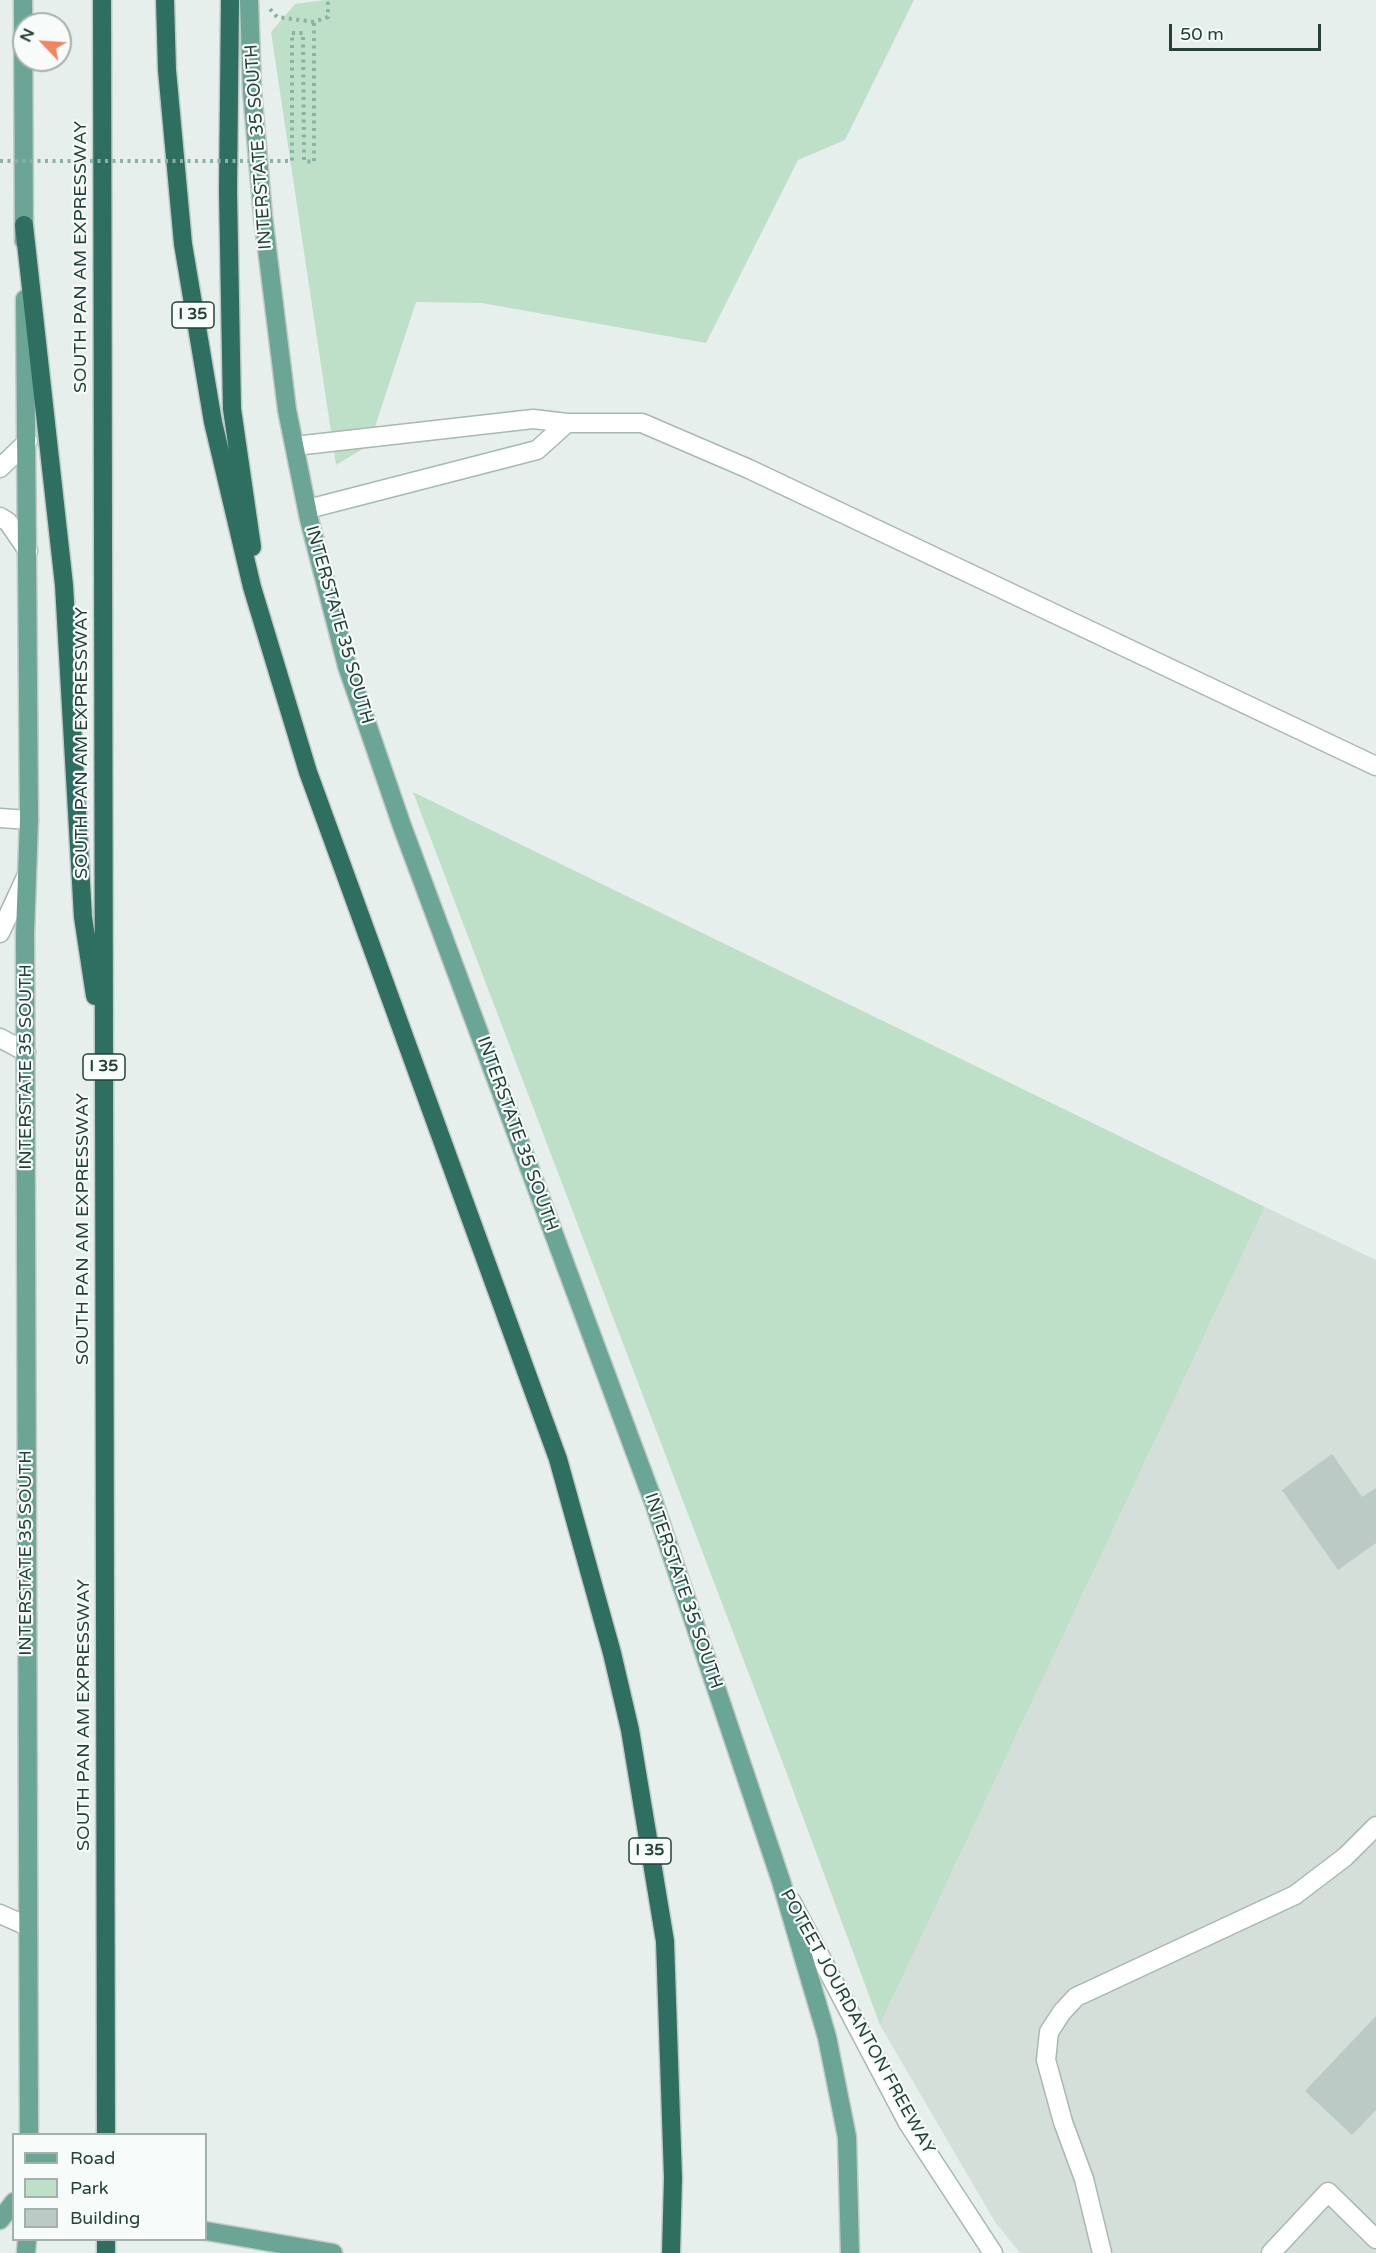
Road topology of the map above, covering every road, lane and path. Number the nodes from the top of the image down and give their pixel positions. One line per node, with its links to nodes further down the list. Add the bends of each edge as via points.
1 (23, 0): 10 (main road, INTERSTATE 35 SOUTH)
2 (102, 0): 26 (highway, SOUTH PAN AM EXPRESSWAY / I 35)
3 (165, 0): 18 (highway, I 35, via 166,70 176,185 196,334 228,493)
4 (230, 0): 18 (highway, via 232,409)
5 (249, 0): 13 (main road, INTERSTATE 35 SOUTH, via 263,216)
6 (328, 0): 8 (path, via 328,17)
7 (270, 9): 8 (path, via 277,17)
8 (314, 22): 9 (path, bridge, via 315,162 304,161 303,33 292,33 292,161)
9 (0, 161)
10 (24, 225): 12 (main road, INTERSTATE 35 SOUTH); 26 (highway, via 64,585 83,917)
11 (567, 423): 13 (street, via 533,419); 15 (street, via 537,450); 19 (street, via 642,423 749,469)
12 (28, 441): 14 (street); 17 (main road, INTERSTATE 35 SOUTH)
13 (295, 446): 15 (main road, INTERSTATE 35 SOUTH)
14 (0, 468)
15 (308, 509): 28 (main road, INTERSTATE 35 SOUTH, via 347,666 402,826 654,1503)
16 (0, 517): 17 (street)
17 (28, 551): 21 (main road, INTERSTATE 35 SOUTH)
18 (263, 623): 38 (highway, I 35, via 308,772 558,1459 617,1675 665,1941 673,2178)
19 (1376, 766)
20 (0, 818): 21 (street)
21 (29, 820): 22 (main road, INTERSTATE 35 SOUTH)
22 (26, 878): 23 (street); 25 (main road, INTERSTATE 35 SOUTH)
23 (0, 933)
24 (0, 1038): 25 (street)
25 (26, 1052): 30 (main road, INTERSTATE 35 SOUTH)
26 (104, 1061): 32 (highway, SOUTH PAN AM EXPRESSWAY / I 35)
27 (1376, 1826): 41 (street, via 1345,1857 1295,1895 1076,1997 1049,2032 1046,2060 1084,2179)
28 (781, 1881): 39 (main road, INTERSTATE 35 SOUTH, via 827,2037 848,2137); 40 (street, POTEET JOURDANTON FREEWAY, via 908,2123)
29 (0, 1914): 30 (street)
30 (27, 1926): 31 (main road, INTERSTATE 35 SOUTH)
31 (29, 2133)
32 (106, 2133)
33 (12, 2205): 34 (main road)
34 (0, 2220)
35 (207, 2231): 37 (main road)
36 (1376, 2239): 42 (street, via 1328,2192)
37 (333, 2253)
38 (671, 2253)
39 (850, 2253)
40 (993, 2253)
41 (1102, 2253)
42 (1271, 2253)

